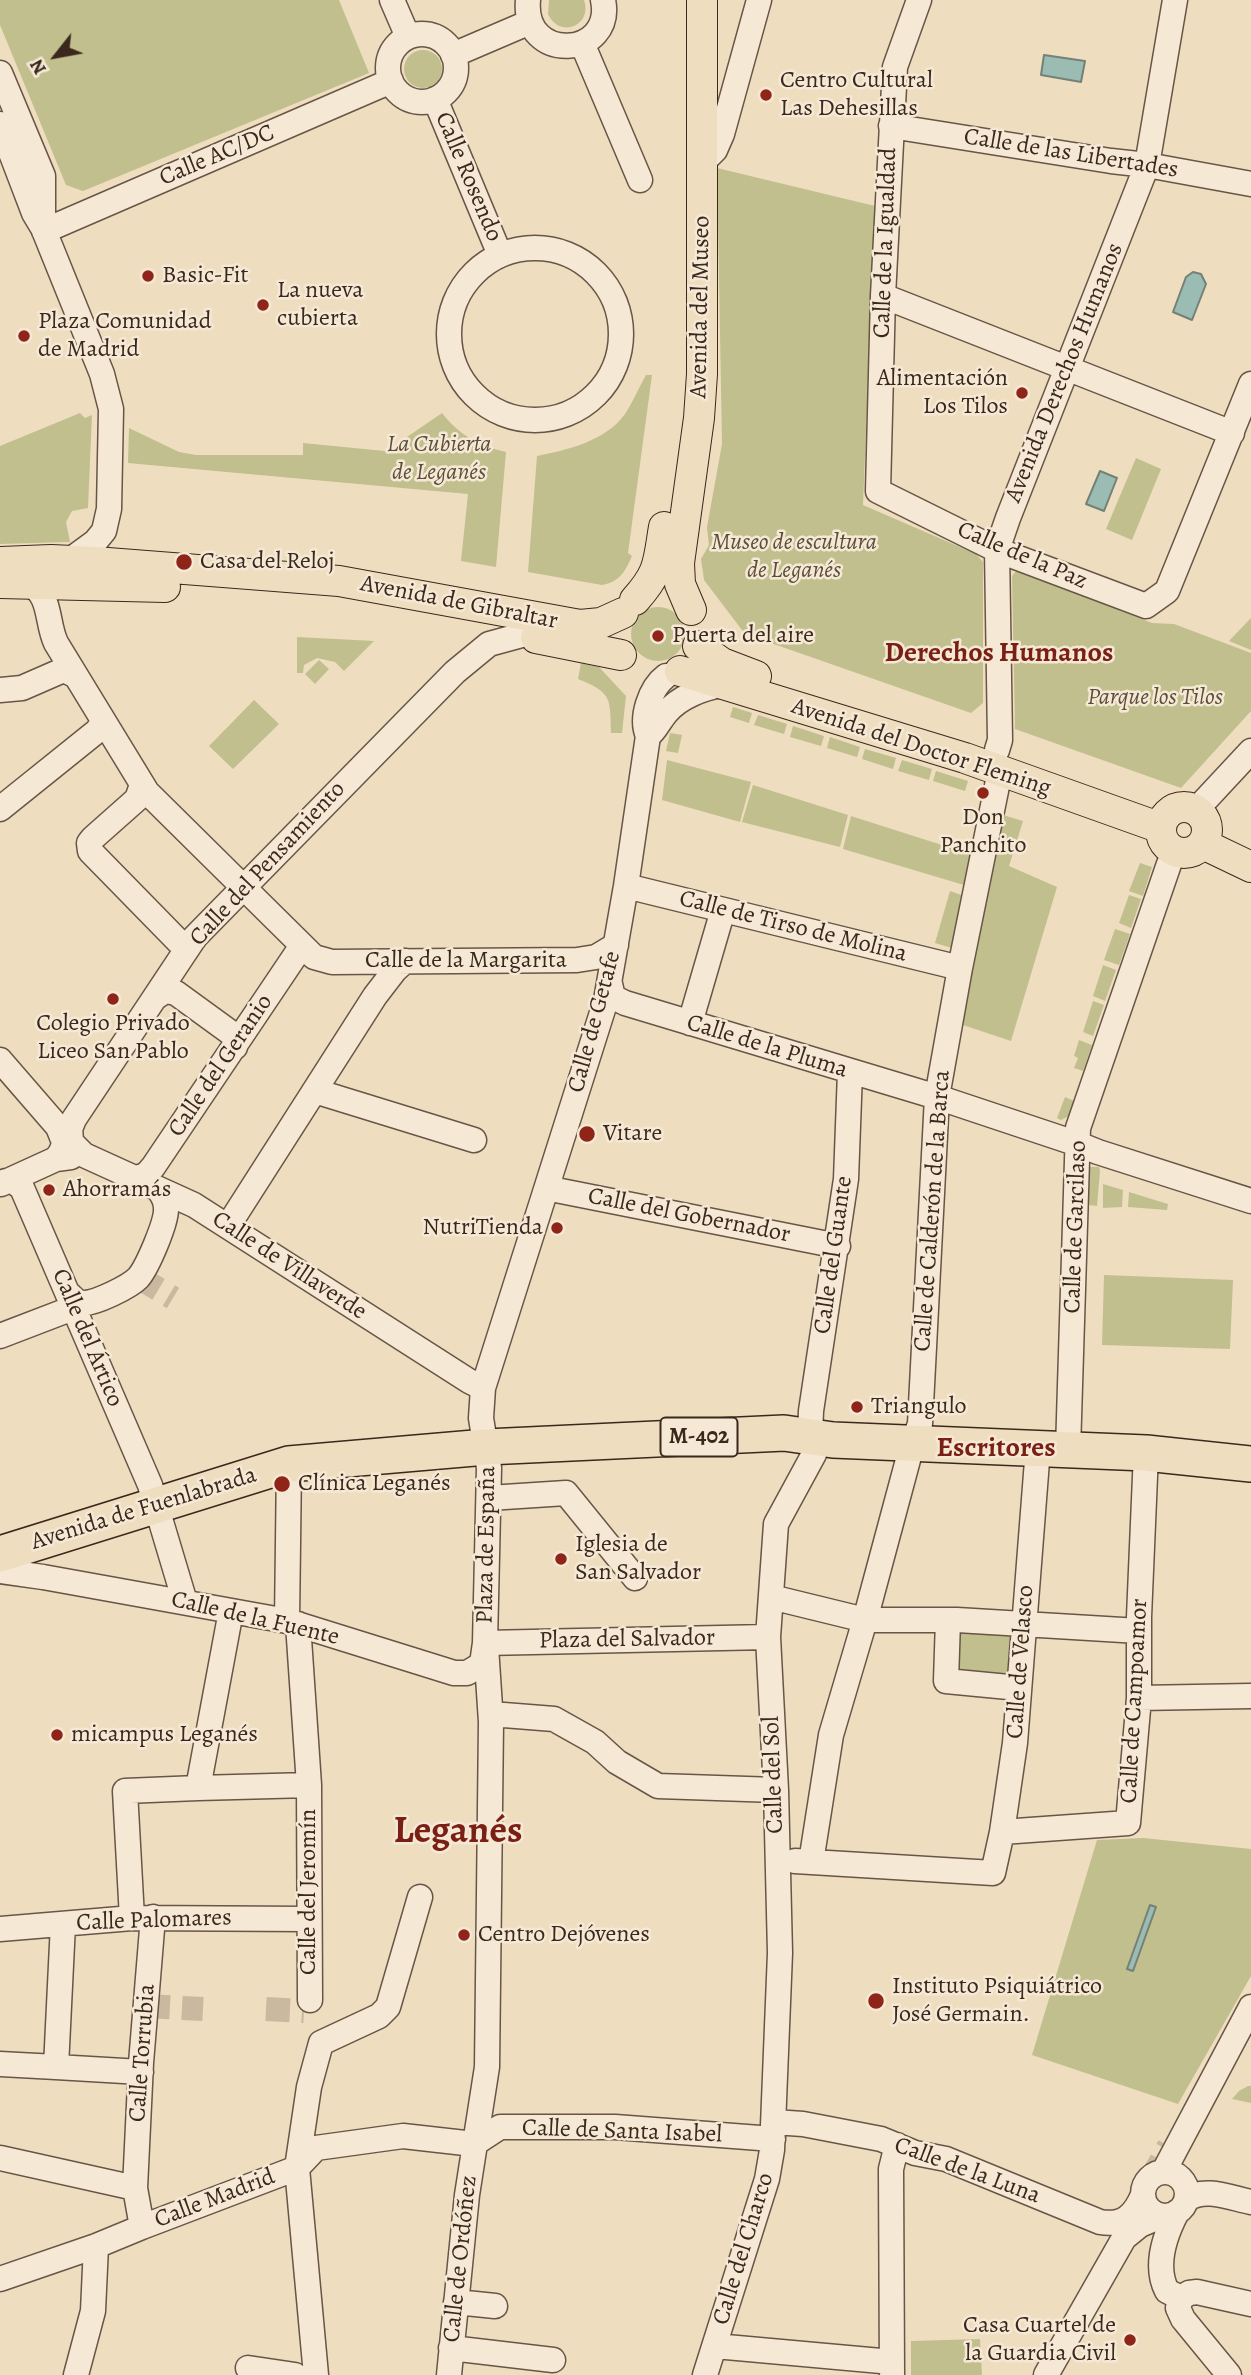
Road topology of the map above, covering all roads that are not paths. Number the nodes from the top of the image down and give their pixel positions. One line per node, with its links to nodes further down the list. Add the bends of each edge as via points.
1 (392, 0): 9 (street)
2 (603, 0): 10 (street, via 600,27)
3 (684, 0): 34 (main road, Avenida del Museo, via 683,387 658,563 652,581)
4 (702, 0): 17 (main road, Avenida del Museo)
5 (759, 0): 17 (street, via 722,134)
6 (919, 0): 16 (street, Calle de la Igualdad, via 895,67)
7 (1175, 0): 18 (street, Avenida Derechos Humanos)
8 (529, 11): 10 (street, via 536,33 546,41 558,46); 11 (street)
9 (408, 37): 11 (street, via 434,36); 13 (street, via 393,51 388,71)
10 (582, 43): 19 (street)
11 (453, 55): 14 (street, via 451,86)
12 (0, 72): 21 (street, via 43,176)
13 (391, 81): 14 (street, via 404,97 424,102); 21 (street, Calle AC/DC)
14 (435, 99): 22 (street, Calle Rosendo)
15 (0, 124): 21 (street)
16 (891, 125): 18 (street, Calle de las Libertades); 23 (street, Calle de la Igualdad)
17 (703, 162): 35 (main road, Avenida del Museo, via 702,374 678,563 680,584)
18 (1147, 165): 20 (street, Calle de las Libertades); 24 (street, Avenida Derechos Humanos)
19 (640, 180)
20 (1251, 184)
21 (44, 230): 28 (street, via 107,387 111,409 109,509)
22 (500, 255): 22 (street, via 530,248 562,252 591,269 611,295 620,327 615,365 594,396 566,414 533,420 507,415 477,398 457,370 449,337 454,304 471,276)
23 (883, 296): 24 (street); 27 (street, Calle de la Igualdad)
24 (1067, 369): 26 (street); 29 (street, Avenida Derechos Humanos)
25 (1251, 384): 26 (street)
26 (1232, 433): 29 (street, Calle de la Paz, via 1167,591 1146,606)
27 (878, 491): 29 (street, Calle de la Paz)
28 (104, 531): 30 (street); 32 (street, via 116,556)
29 (997, 550): 46 (street, Avenida Derechos Humanos)
30 (69, 561): 31 (main road, Avenida de Gibraltar); 32 (main road, Avenida de Gibraltar)
31 (0, 562)
32 (129, 565): 34 (main road, Avenida de Gibraltar, via 339,581 566,624 601,623)
33 (14, 583): 36 (main road, Avenida de Gibraltar, via 141,586 321,599); 40 (street, Calle de la Margarita, via 37,588 45,599 52,634)
34 (629, 607): 35 (main road, via 649,594 665,594); 38 (main road, via 616,634)
35 (691, 610): 37 (main road, via 700,633)
36 (522, 635): 38 (main road, Avenida de Gibraltar); 53 (street, Calle del Pensamiento, via 489,644 455,671)
37 (698, 646): 39 (main road, via 694,656); 46 (main road, Avenida del Doctor Fleming, via 737,670)
38 (621, 655): 39 (main road, via 645,675)
39 (673, 674): 41 (main road, Avenida del Doctor Fleming); 44 (street, Calle de Getafe, via 657,685 650,698)
40 (76, 676): 42 (street, via 61,671 22,688); 43 (street, Calle de la Margarita)
41 (723, 685): 44 (street, via 677,703); 46 (main road, Avenida del Doctor Fleming, via 965,758)
42 (0, 690)
43 (102, 719): 47 (street, Calle de la Margarita); 48 (street, via 97,731)
44 (648, 736): 52 (street, Calle de Getafe)
45 (1251, 751): 49 (street)
46 (999, 761): 49 (main road, Avenida del Doctor Fleming); 59 (street, Calle de Calderón de la Barca)
47 (142, 785): 53 (street, Calle de la Margarita); 55 (street, via 137,799 93,838 90,850 179,942)
48 (0, 809)
49 (1185, 830): 50 (main road, Avenida del Doctor Fleming); 51 (main road, Avenida del Doctor Fleming); 71 (street, Calle de Garcilaso, via 1109,1036 1078,1128)
50 (1251, 850)
51 (1251, 867)
52 (626, 886): 54 (street, Calle de Tirso de Molina); 56 (street, Calle de Getafe)
53 (242, 887): 55 (street, Calle del Pensamiento); 57 (street, Calle de la Margarita)
54 (723, 910): 59 (street, Calle de Tirso de Molina); 63 (street)
55 (194, 939): 62 (street, Calle del Pensamiento)
56 (616, 945): 58 (street, Calle de la Margarita, via 596,957 577,960); 60 (street, Calle de Getafe)
57 (308, 952): 58 (street, Calle de la Margarita, via 332,962); 61 (street, Calle de la Margarita, via 329,967 370,974 377,982); 64 (street, Calle del Geranio)
58 (405, 961): 61 (street)
59 (960, 968): 68 (street, Calle de Calderón de la Barca)
60 (610, 984): 63 (street, Calle de la Pluma, via 611,994 619,1001); 72 (street, Calle de Getafe)
61 (375, 996): 67 (street)
62 (156, 997): 64 (street, via 168,990 176,993 231,1033); 69 (street, Calle del Pensamiento)
63 (690, 1023): 66 (street, Calle de la Pluma)
64 (234, 1046): 73 (street, Calle del Geranio, via 149,1173)
65 (0, 1060): 69 (street, Calle de Villaverde)
66 (850, 1072): 68 (street, Calle de la Pluma); 78 (street, Calle del Guante)
67 (315, 1091): 70 (street); 77 (street)
68 (937, 1097): 71 (street, Calle de la Pluma); 83 (street, Calle de Calderón de la Barca, via 919,1423)
69 (63, 1133): 73 (street, Calle de Villaverde, via 86,1157); 74 (street)
70 (474, 1140)
71 (1078, 1144): 76 (street, Calle de la Pluma); 85 (street, Calle de Garcilaso)
72 (550, 1176): 78 (street, Calle del Gobernador, via 556,1190); 81 (street, Calle de Getafe)
73 (136, 1178): 75 (street, Calle de Villaverde)
74 (3, 1181): 79 (street, Calle del Ártico, via 22,1188)
75 (158, 1189): 77 (street, Calle de Villaverde); 79 (street, via 165,1199 166,1217 138,1277 88,1302)
76 (1251, 1201)
77 (228, 1226): 81 (street, Calle de Villaverde, via 469,1381 477,1385)
78 (838, 1246): 82 (street, Calle del Guante, via 811,1411)
79 (72, 1302): 80 (street); 90 (street, Calle del Ártico)
80 (0, 1336)
81 (484, 1381): 84 (street, Plaza de España, via 481,1407)
82 (814, 1437): 83 (highway, Avenida de Fuenlabrada / M-402); 84 (highway, Avenida de Fuenlabrada / M-402, via 784,1433); 94 (street, Calle del Sol, via 814,1454 776,1524)
83 (912, 1445): 85 (highway, Avenida de Fuenlabrada / M-402); 97 (street, Calle de Calderón de la Barca)
84 (486, 1447): 87 (highway, Avenida de Fuenlabrada); 89 (street, Plaza de España)
85 (1053, 1449): 86 (highway, Avenida de Fuenlabrada / M-402); 100 (street, Calle de Velasco)
86 (1146, 1454): 88 (highway, Avenida de Fuenlabrada / M-402); 101 (street, Calle de Campoamor)
87 (289, 1464): 90 (highway, Avenida de Fuenlabrada); 99 (street, Calle del Jeromín)
88 (1251, 1464)
89 (489, 1498): 93 (street, via 566,1493); 103 (street, Plaza de España)
90 (156, 1505): 91 (highway, Avenida de Fuenlabrada); 95 (street, Calle del Ártico)
91 (0, 1554)
92 (0, 1571): 95 (street, Calle de la Fuente)
93 (635, 1578)
94 (771, 1597): 97 (street); 102 (street, Calle del Sol)
95 (185, 1602): 96 (street, Calle de la Fuente)
96 (231, 1611): 99 (street, Calle de la Fuente); 111 (street)
97 (865, 1620): 98 (street); 115 (street, Calle de Calderón de la Barca, via 831,1735)
98 (948, 1620): 100 (street); 105 (street, via 946,1681)
99 (293, 1623): 103 (street, Calle de la Fuente, via 459,1673 479,1667); 110 (street, Calle del Jeromín)
100 (1023, 1625): 101 (street); 105 (street, Calle de Velasco)
101 (1139, 1631): 108 (street, Calle de Campoamor)
102 (768, 1637): 103 (street, Plaza del Salvador); 112 (street, Calle del Sol)
103 (485, 1643): 104 (street, Plaza de España)
104 (489, 1680): 106 (street, via 462,1681); 109 (street, Plaza de España)
105 (1019, 1688): 113 (street, Calle de Velasco)
106 (459, 1693)
107 (1251, 1696): 108 (street)
108 (1139, 1699): 113 (street, Calle de Campoamor, via 1128,1823)
109 (491, 1714): 112 (street, via 554,1719 658,1786); 127 (street, Calle de Ordóñez, via 487,2067)
110 (309, 1785): 111 (street, Calle del Jeromín); 118 (street, Calle del Jeromín)
111 (198, 1788): 117 (street, Calle del Jeromín, via 125,1791)
112 (776, 1790): 114 (street, Calle del Sol)
113 (1002, 1832): 115 (street, Calle de Velasco, via 993,1873)
114 (777, 1859): 115 (street); 126 (street, Calle del Sol, via 780,1953)
115 (811, 1862)
116 (420, 1898): 130 (street, via 388,2007 379,2016 321,2043)
117 (143, 1918): 118 (street, Calle Palomares); 119 (street, Calle Palomares); 125 (street, Calle Torrubia)
118 (308, 1919): 121 (street, Calle del Jeromín)
119 (63, 1924): 120 (street, Calle Palomares); 124 (street)
120 (0, 1929)
121 (310, 2000)
122 (1251, 2007): 131 (street)
123 (0, 2064): 124 (street)
124 (56, 2067): 125 (street)
125 (141, 2071): 132 (street, Calle Torrubia)
126 (774, 2130): 127 (street, Calle de Santa Isabel, via 500,2127); 128 (street, Calle de la Luna, via 803,2124); 144 (street, Calle del Charco, via 767,2179)
127 (474, 2144): 130 (street, Calle Madrid, via 403,2136 316,2147); 141 (street, Calle de Ordóñez)
128 (897, 2145): 133 (street, Calle de la Luna, via 953,2161 1100,2222 1126,2220); 148 (street, via 891,2169)
129 (0, 2158): 132 (street, Calle Madrid)
130 (297, 2168): 136 (street, Calle Madrid); 151 (street)
131 (1164, 2171): 133 (street, via 1151,2176); 135 (street, via 1186,2186)
132 (135, 2188): 136 (street, Calle Madrid)
133 (1143, 2195): 135 (street, via 1147,2207)
134 (1251, 2202): 135 (street, via 1205,2193)
135 (1175, 2209): 140 (street, via 1161,2269 1167,2291); 154 (street, via 1124,2238)
136 (142, 2227): 137 (street)
137 (96, 2246): 139 (street); 149 (street, via 93,2311)
138 (1126, 2253): 155 (street)
139 (0, 2279)
140 (1181, 2298): 142 (street, via 1199,2292); 156 (street, via 1183,2319)
141 (456, 2302): 143 (street); 145 (street, Calle de Ordóñez)
142 (1251, 2304)
143 (495, 2306)
144 (715, 2346): 148 (street); 153 (street, Calle del Charco)
145 (452, 2348): 146 (street); 152 (street, Calle de Ordóñez)
146 (553, 2360)
147 (248, 2368): 150 (street)
148 (892, 2368)
149 (76, 2375)
150 (295, 2375)
151 (316, 2375)
152 (449, 2375)
153 (705, 2375)
154 (1046, 2375)
155 (1058, 2375)
156 (1229, 2375)

